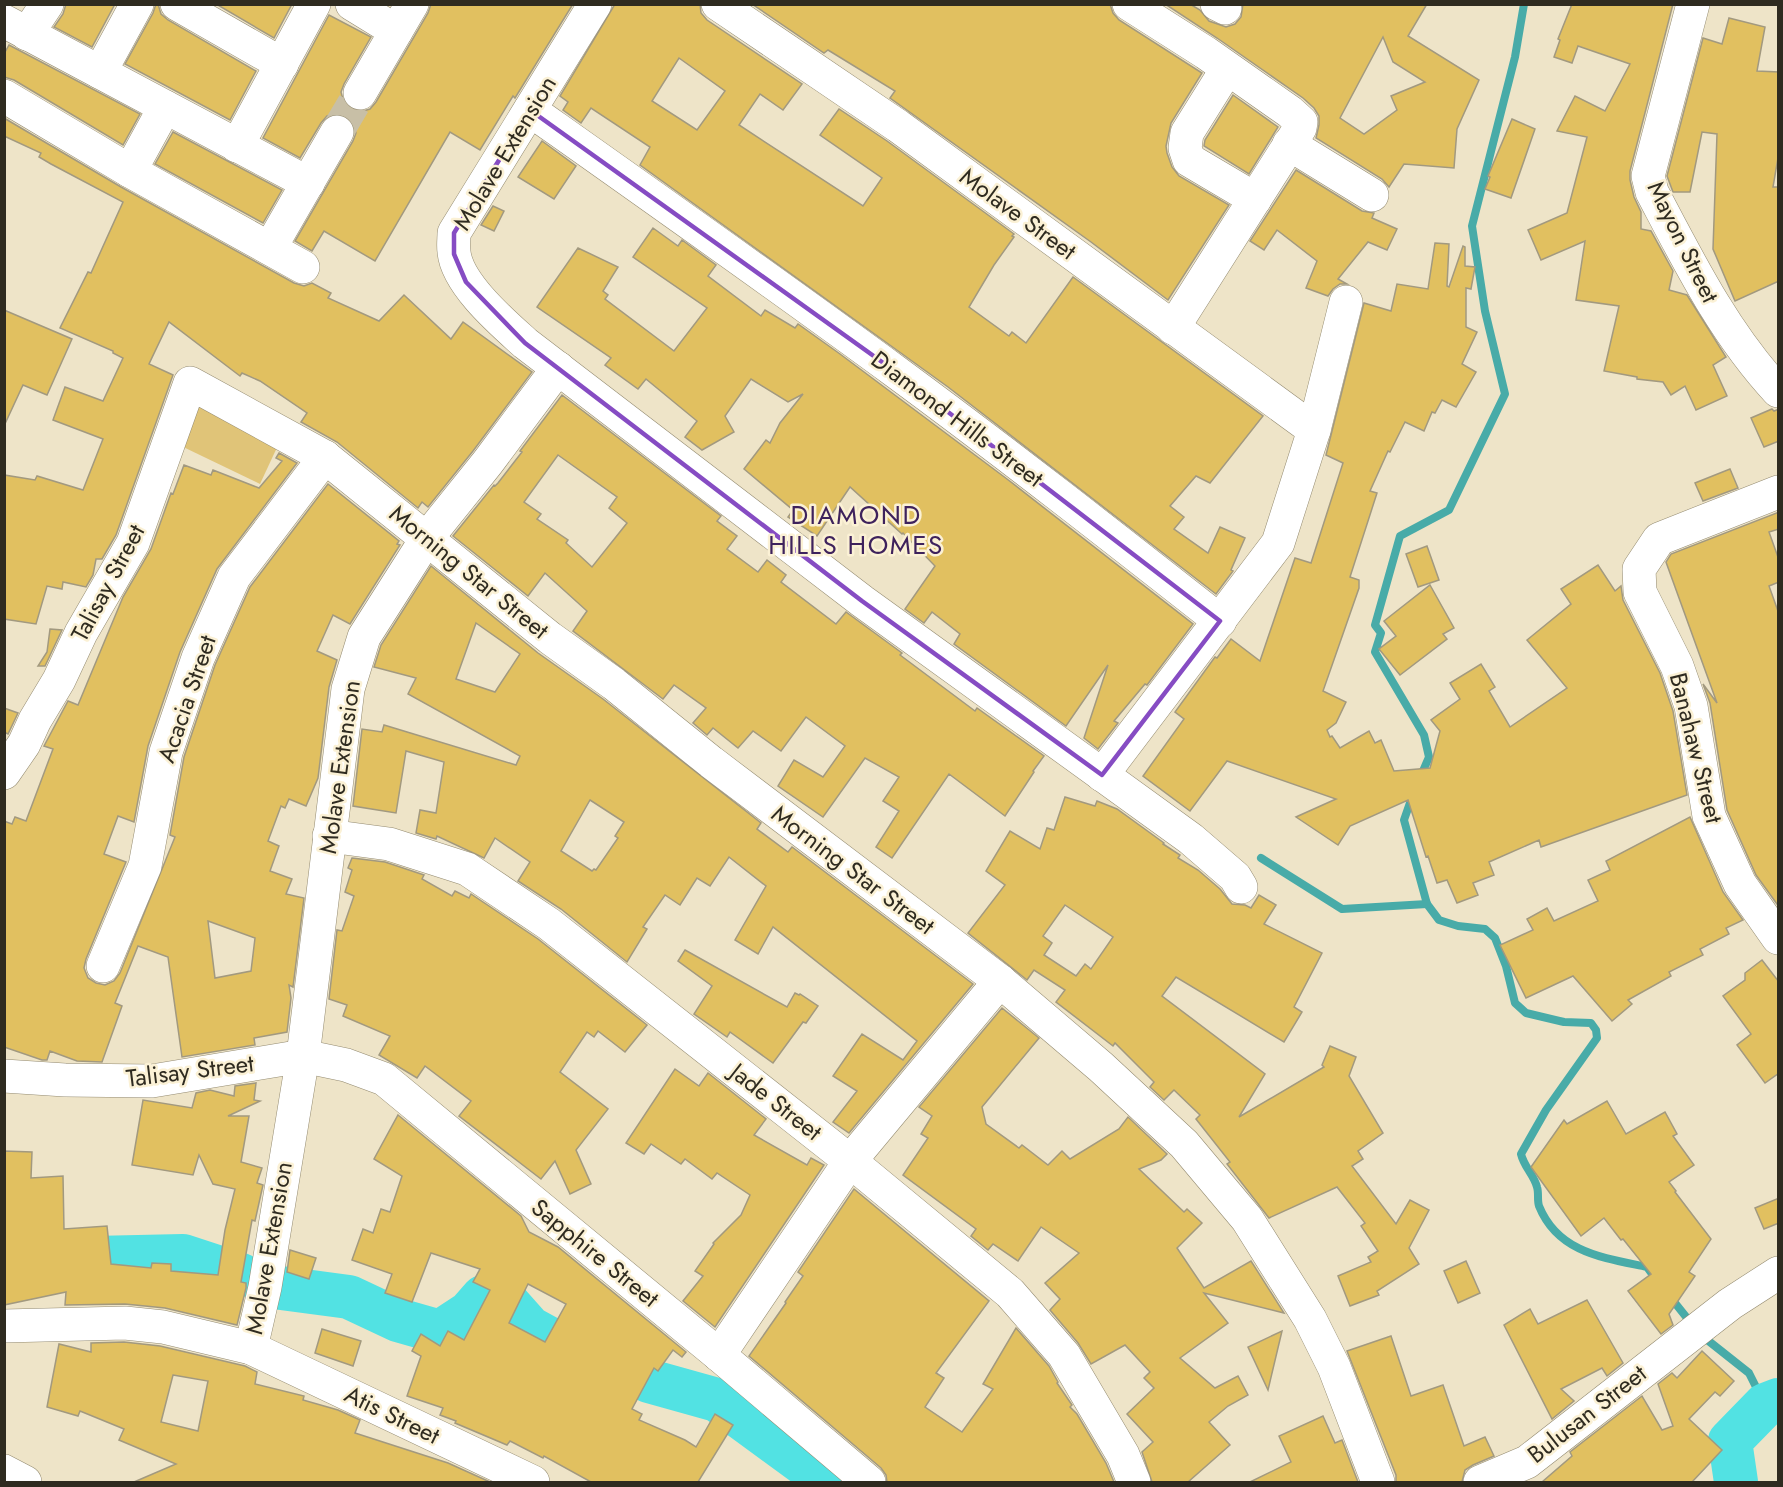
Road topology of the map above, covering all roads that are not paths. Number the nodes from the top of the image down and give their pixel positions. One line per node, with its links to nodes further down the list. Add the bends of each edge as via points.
1 (47, 4): 11 (street)
2 (137, 4): 14 (street)
3 (177, 4): 12 (street)
4 (314, 4): 12 (street)
5 (352, 4): 10 (street)
6 (595, 4): 18 (street, Molave Extension)
7 (718, 4): 29 (street, Molave Street, via 898,126)
8 (1129, 4): 13 (street)
9 (1693, 4): 32 (street, Mayon Street, via 1648,176 1656,200 1721,318 1753,364)
10 (404, 18): 15 (street)
11 (11, 26): 14 (street)
12 (282, 64): 21 (street)
13 (1227, 69): 20 (street, via 1301,122); 25 (street, via 1187,133 1185,148 1189,160)
14 (100, 72): 17 (street)
15 (360, 93)
16 (4, 96): 22 (street)
17 (165, 107): 21 (street); 22 (street)
18 (530, 110): 30 (street, Molave Extension, via 454,233 453,254 466,282 492,313); 37 (street, Diamond Hills Street, via 896,372)
19 (337, 132): 23 (street)
20 (1289, 144): 24 (street); 25 (street)
21 (237, 146): 23 (street)
22 (130, 171): 26 (street)
23 (308, 183): 26 (street)
24 (1372, 195)
25 (1255, 199): 29 (street)
26 (270, 248): 27 (street)
27 (303, 267)
28 (1346, 302): 33 (street)
29 (1173, 328): 33 (street, Molave Street)
30 (558, 368): 36 (street, Molave Extension); 39 (street, via 862,601)
31 (190, 383): 34 (street, Morning Star Street); 38 (street, Talisay Street, via 133,543 24,744)
32 (1779, 391)
33 (1314, 430): 37 (street, via 1278,543)
34 (326, 457): 36 (street, Morning Star Street); 43 (street, Acacia Street, via 234,577 198,658 166,752 144,866)
35 (1779, 492): 42 (street, Banahaw Street, via 1659,539 1639,569 1640,592 1677,666 1690,706 1709,816 1740,884)
36 (427, 538): 40 (street, Molave Extension, via 364,637 348,689); 44 (street, Morning Star Street, via 549,639 614,684)
37 (1220, 621): 39 (street)
38 (4, 773)
39 (1102, 775): 41 (street, via 1191,839 1235,877)
40 (328, 837): 45 (street, Molave Extension); 47 (street, Jade Street, via 389,844 467,869 549,924)
41 (1241, 887)
42 (1779, 938)
43 (103, 966)
44 (1000, 981): 47 (street); 57 (street, Morning Star Street, via 1184,1144 1247,1219 1310,1319 1334,1367)
45 (303, 1056): 46 (street, Talisay Street, via 152,1081); 50 (street, Molave Extension); 51 (street, Sapphire Street, via 346,1065 384,1079)
46 (4, 1076)
47 (850, 1161): 51 (street); 56 (street, Jade Street, via 1010,1293 1064,1355)
48 (1779, 1273): 58 (street, Bulusan Street, via 1730,1304 1527,1462)
49 (4, 1326): 50 (street, Atis Street, via 125,1323 163,1327)
50 (251, 1348): 54 (street, Atis Street)
51 (719, 1355): 55 (street, Sapphire Street)
52 (4, 1471): 53 (street)
53 (25, 1482)
54 (533, 1482)
55 (869, 1482)
56 (1134, 1482)
57 (1378, 1482)
58 (1480, 1482)

